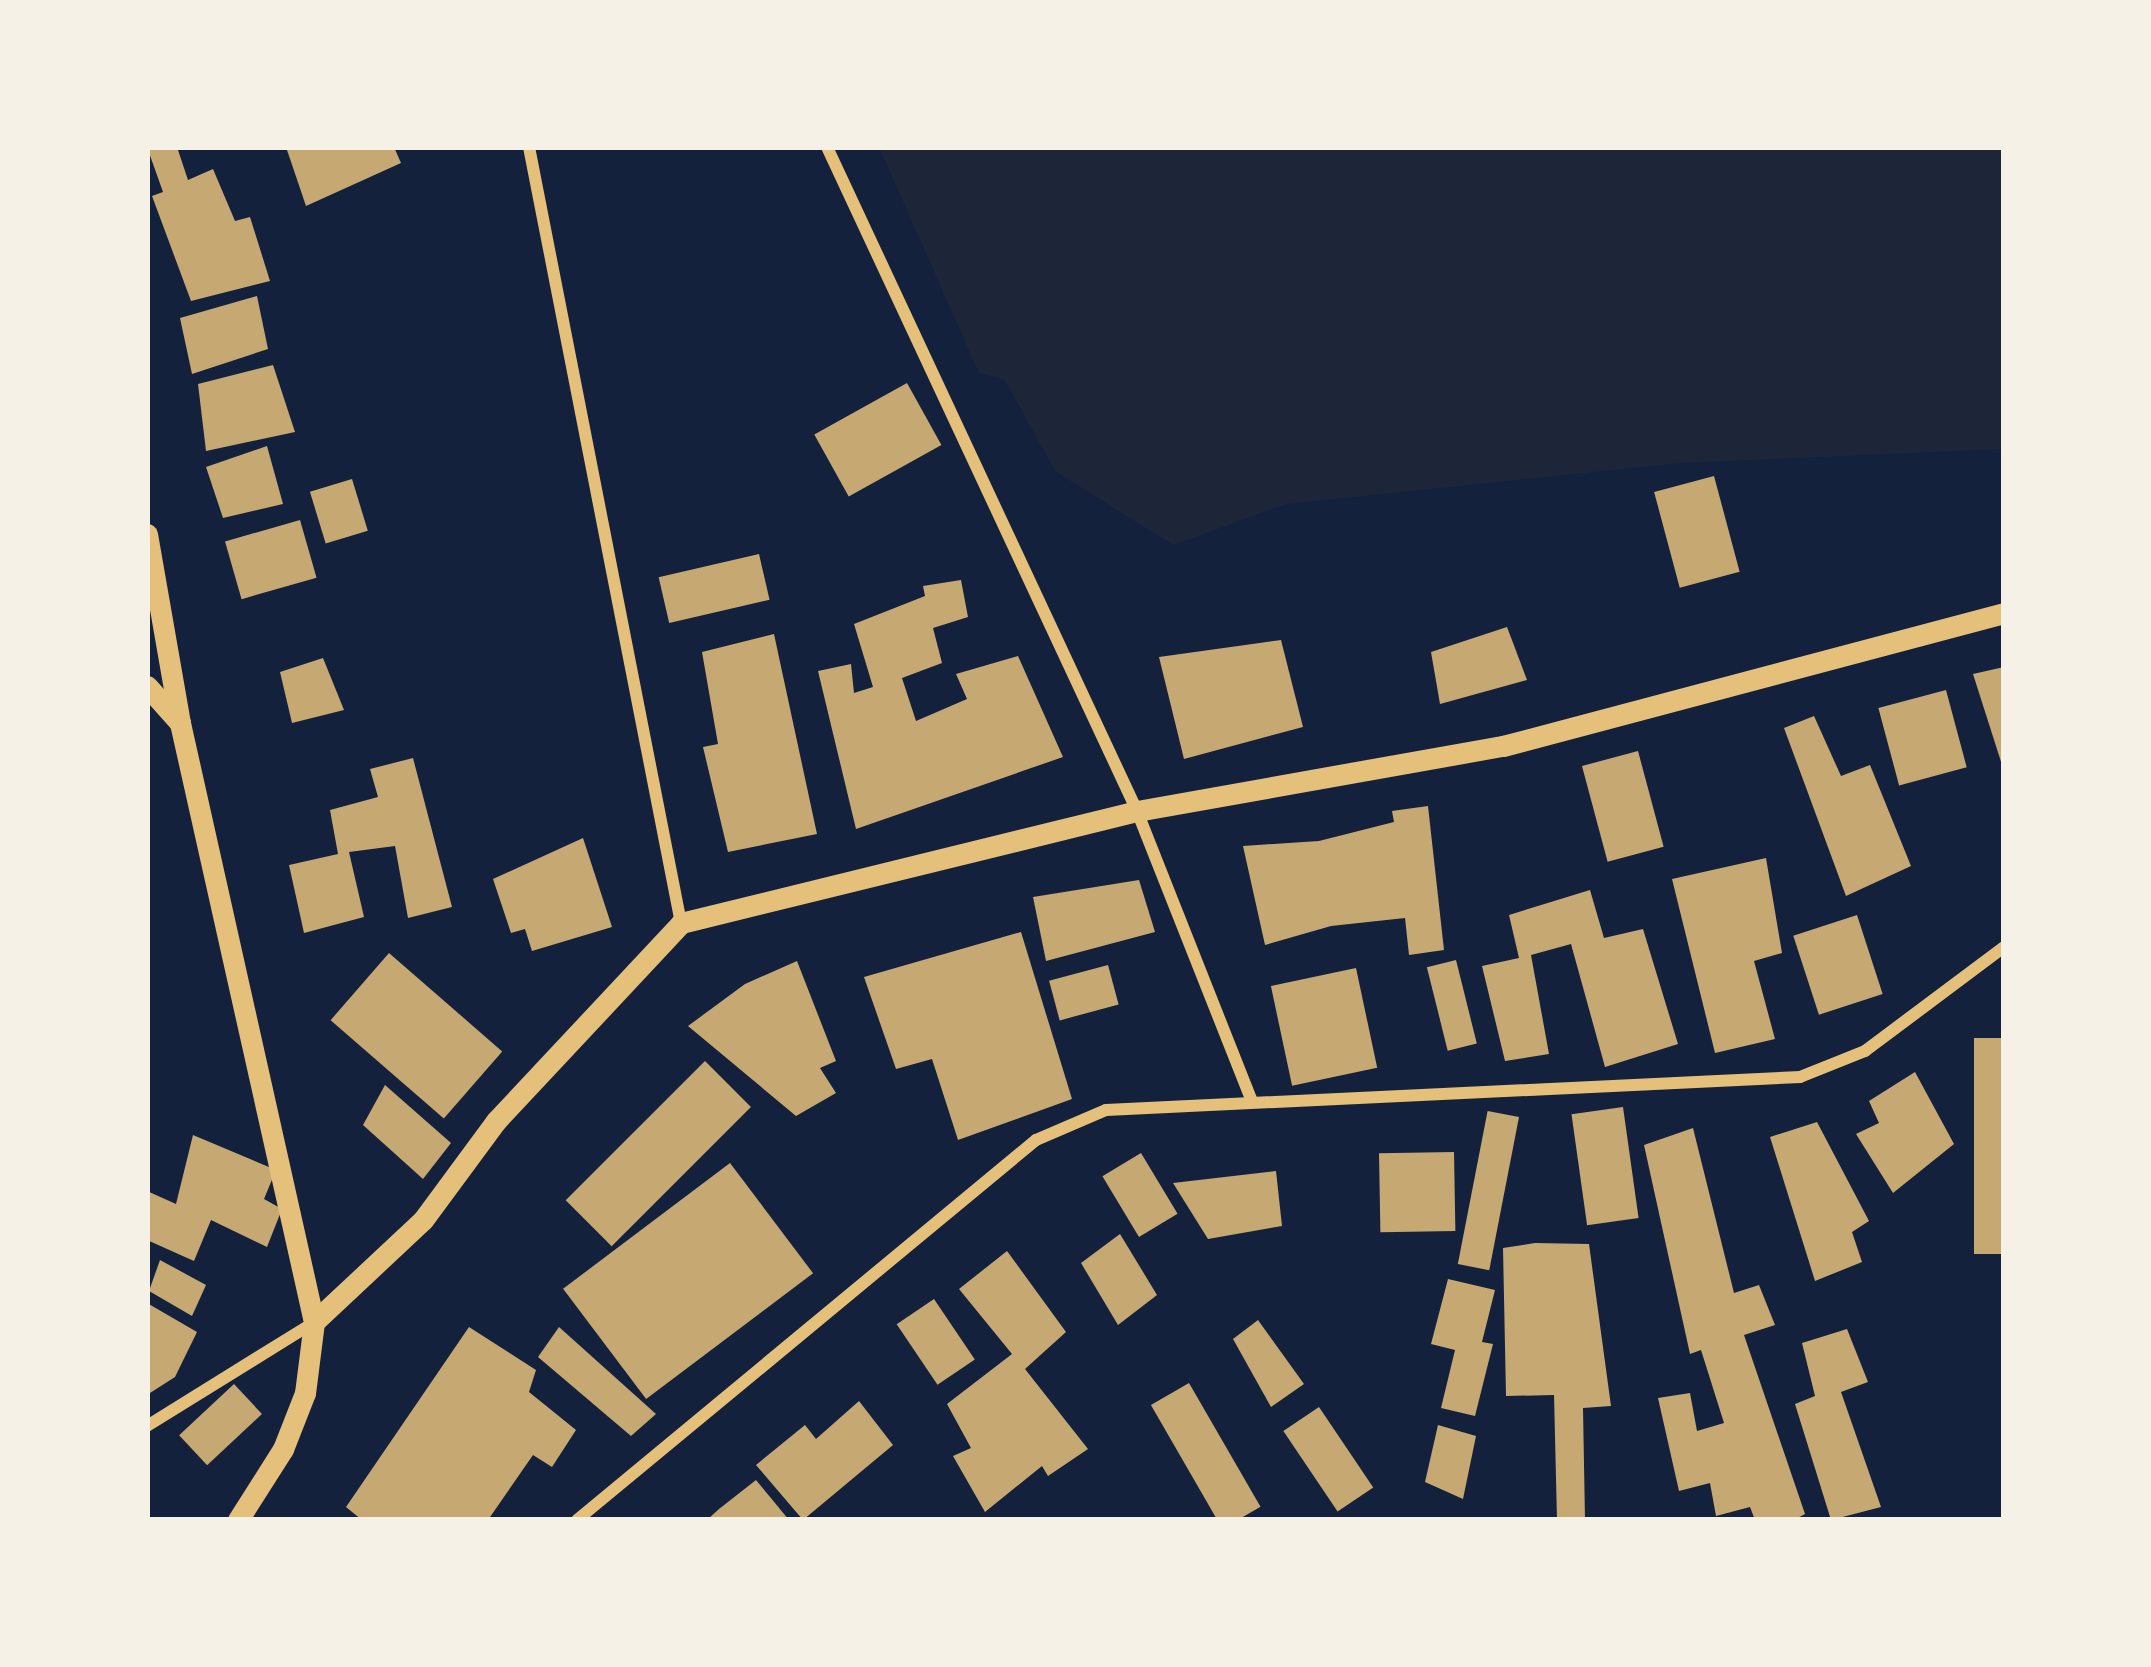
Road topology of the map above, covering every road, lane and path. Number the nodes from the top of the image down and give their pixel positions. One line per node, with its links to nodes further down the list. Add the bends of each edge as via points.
1 (529, 147): 8 (street)
2 (826, 147): 7 (street)
3 (147, 534): 6 (street)
4 (2004, 613): 7 (street, via 1503,746)
5 (147, 686): 6 (street)
6 (180, 723): 11 (street)
7 (1137, 812): 8 (street); 10 (street)
8 (682, 923): 11 (street, via 496,1121 423,1220)
9 (2004, 947): 10 (street, via 1864,1051 1800,1078)
10 (1252, 1102): 14 (street, via 1106,1110 1036,1140)
11 (314, 1322): 12 (street); 13 (street, via 304,1393 283,1449)
12 (147, 1426)
13 (238, 1520)
14 (577, 1520)

